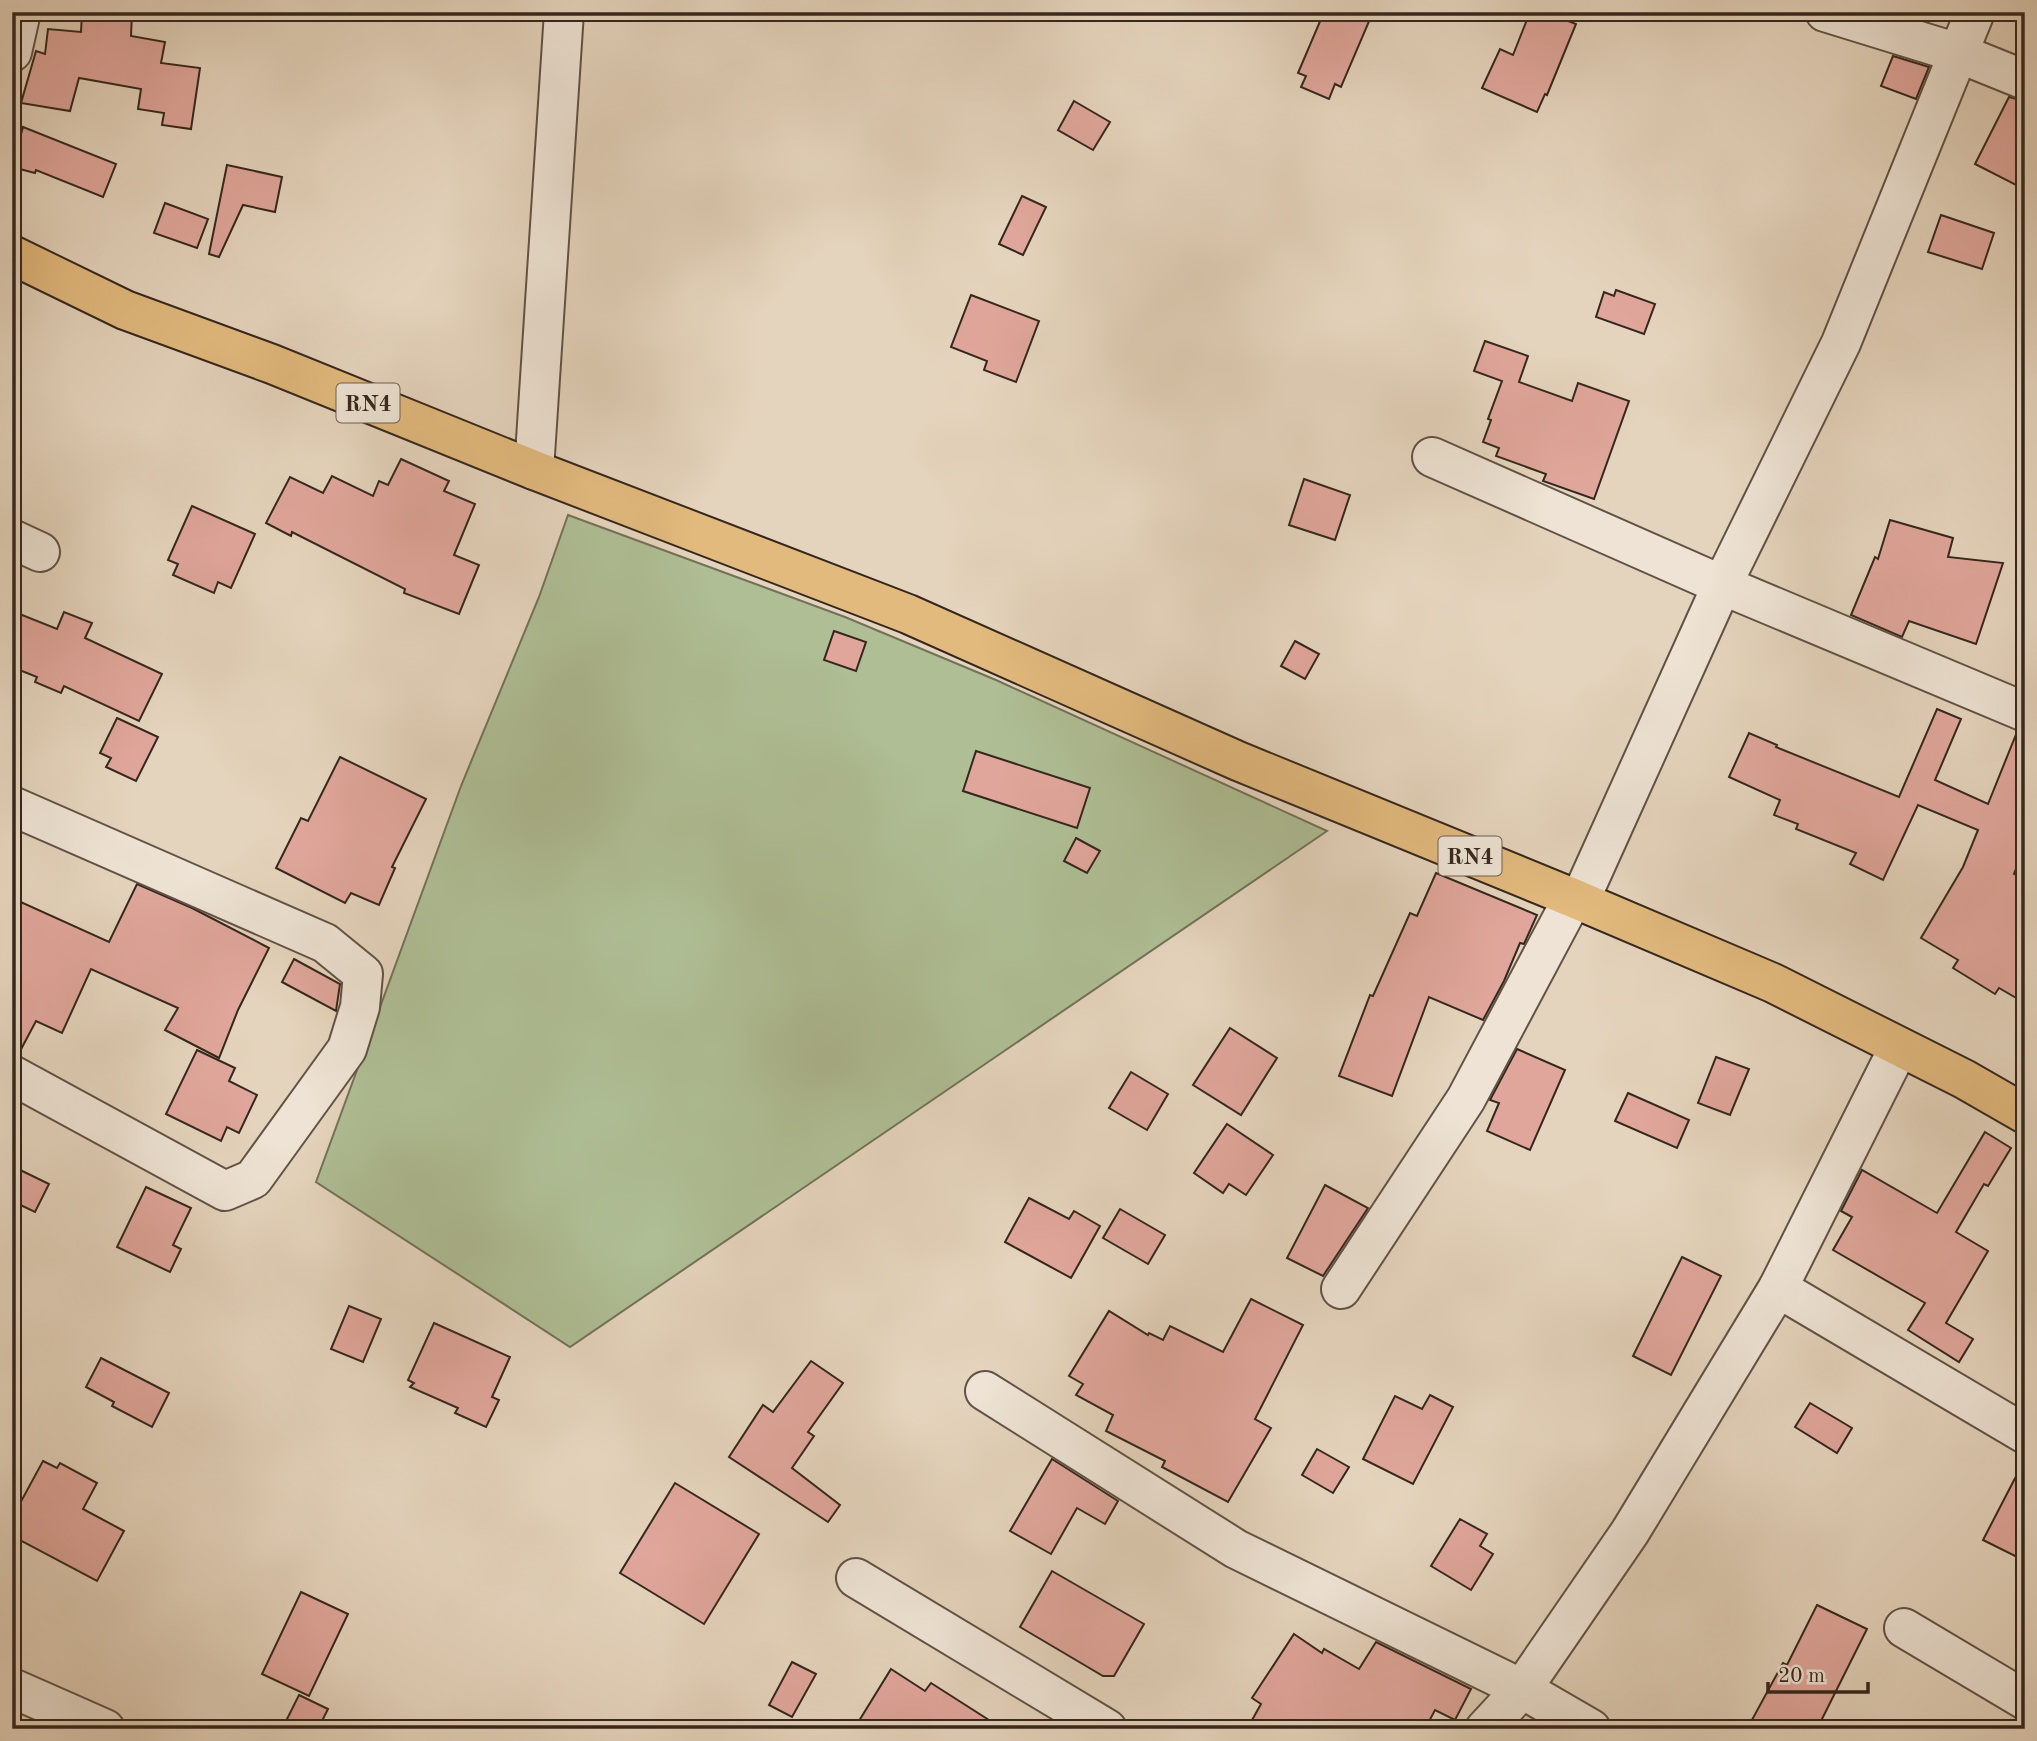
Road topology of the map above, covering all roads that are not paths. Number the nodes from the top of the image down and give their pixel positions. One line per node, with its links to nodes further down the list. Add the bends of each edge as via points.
1 (21, 12): 5 (street)
2 (564, 12): 10 (street)
3 (1825, 12): 6 (street)
4 (1975, 12): 6 (street)
5 (12, 52)
6 (1958, 53): 7 (street); 11 (street, via 1841,342)
7 (2025, 80)
8 (12, 254): 10 (highway, RN4, via 125,310)
9 (1432, 457): 11 (street)
10 (534, 470): 14 (highway, RN4, via 908,614 1238,761)
11 (1722, 585): 12 (street); 14 (street)
12 (2025, 712)
13 (12, 806): 16 (street, via 325,943 363,974 360,1007 347,1049 253,1179 225,1191)
14 (1576, 900): 15 (highway, RN4, via 1773,984); 19 (street, via 1466,1099)
15 (1899, 1047): 17 (highway, RN4); 18 (street)
16 (12, 1075)
17 (2025, 1114)
18 (1778, 1288): 21 (street); 25 (street, via 1630,1532)
19 (1341, 1289)
20 (985, 1391): 25 (street, via 1236,1549)
21 (2025, 1434)
22 (856, 1578): 28 (street)
23 (1904, 1628): 26 (street)
24 (12, 1688): 27 (street)
25 (1522, 1689): 29 (street); 30 (street)
26 (2025, 1700)
27 (105, 1729)
28 (1107, 1729)
29 (1485, 1729)
30 (1591, 1729)

